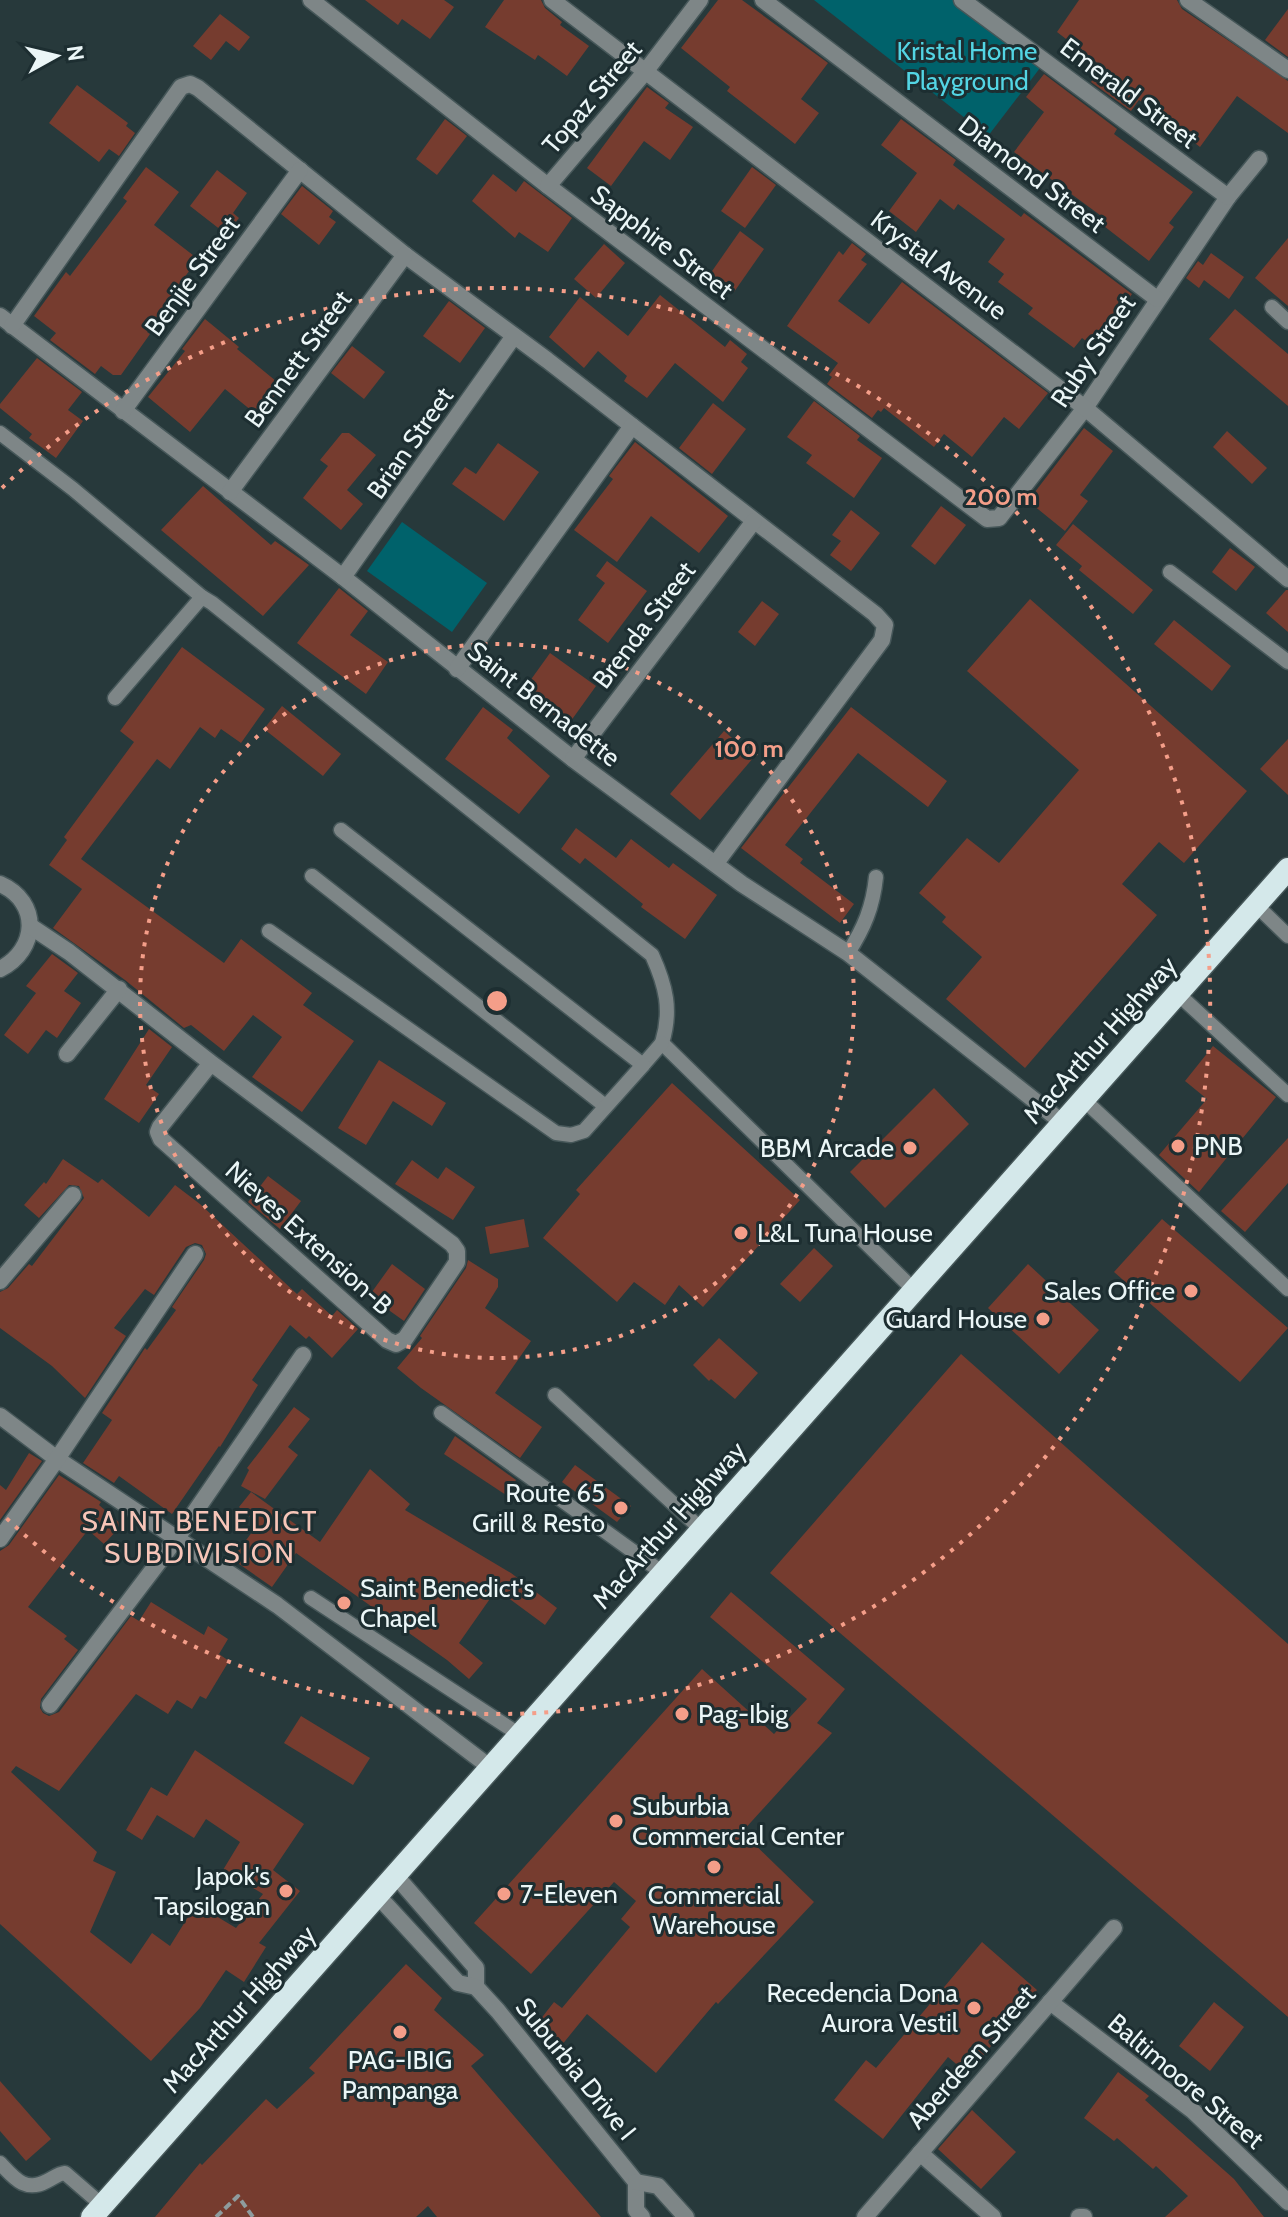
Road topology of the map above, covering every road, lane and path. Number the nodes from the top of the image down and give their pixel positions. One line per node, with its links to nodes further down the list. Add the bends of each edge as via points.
1 (311, 0): 11 (street, Sapphire Street)
2 (552, 0): 8 (street, Krystal Avenue)
3 (700, 0): 8 (street, Topaz Street)
4 (763, 0): 14 (street, Diamond Street)
5 (962, 0): 12 (street, Emerald Street)
6 (1188, 0): 7 (street)
7 (1288, 70)
8 (645, 72): 11 (street, Topaz Street); 19 (street, Krystal Avenue)
9 (1259, 159): 12 (street, Ruby Street)
10 (300, 170): 13 (street); 16 (street, via 198,88 181,87); 20 (street, Benjie Street)
11 (548, 186): 24 (street, Sapphire Street)
12 (1228, 197): 14 (street, Ruby Street)
13 (405, 255): 18 (street); 23 (street, Bennett Street)
14 (1157, 299): 19 (street, Ruby Street)
15 (1272, 307): 17 (lane)
16 (6, 321): 20 (street, Saint Bernadette)
17 (1288, 322)
18 (514, 336): 21 (street); 27 (street, Brian Street)
19 (1085, 408): 24 (street, Ruby Street, via 999,518); 28 (street, Krystal Avenue)
20 (123, 411): 23 (street, Saint Bernadette)
21 (632, 426): 25 (street); 31 (street)
22 (0, 433): 29 (lane)
23 (230, 492): 27 (street, Saint Bernadette)
24 (987, 519)
25 (754, 521): 33 (street, Brenda Street); 35 (street, via 885,625 882,640)
26 (1170, 572): 30 (lane)
27 (343, 577): 31 (street, Saint Bernadette)
28 (1288, 579)
29 (202, 597): 32 (lane); 48 (lane, via 652,955 668,1000)
30 (1288, 662)
31 (457, 669): 33 (street, Saint Bernadette)
32 (115, 698)
33 (573, 759): 35 (street, Saint Bernadette)
34 (341, 830): 51 (lane)
35 (716, 863): 44 (street, Saint Bernadette)
36 (1288, 869): 40 (highway, MacArthur Highway)
37 (312, 876): 54 (lane)
38 (876, 877): 44 (lane, via 874,902)
39 (0, 884): 41 (street, via 20,898)
40 (1257, 906): 43 (lane); 47 (highway, MacArthur Highway)
41 (30, 926): 45 (street, via 21,953); 46 (street, Nieves Extension-B)
42 (269, 931): 54 (lane, via 556,1133 584,1131)
43 (1288, 936)
44 (848, 953): 55 (street, Saint Bernadette)
45 (0, 969)
46 (119, 989): 49 (street); 50 (street, Nieves Extension-B)
47 (1178, 994): 52 (lane); 53 (highway, MacArthur Highway)
48 (662, 1043): 51 (lane); 60 (lane)
49 (67, 1054)
50 (211, 1063): 50 (street, Nieves Extension-B, via 457,1251 457,1262 405,1339 396,1344 387,1340 161,1139 160,1127)
51 (643, 1065): 54 (lane)
52 (1288, 1095)
53 (1084, 1100): 55 (highway, MacArthur Highway); 59 (lane)
54 (604, 1105)
55 (1063, 1123): 60 (highway, MacArthur Highway)
56 (73, 1195): 58 (street)
57 (195, 1254): 65 (street)
58 (0, 1281)
59 (1288, 1289)
60 (915, 1291): 66 (highway, MacArthur Highway)
61 (303, 1355): 67 (street)
62 (555, 1395): 66 (lane)
63 (441, 1413): 69 (lane)
64 (0, 1416): 65 (street)
65 (57, 1459): 67 (street); 68 (street)
66 (702, 1530): 69 (highway, MacArthur Highway)
67 (177, 1538): 71 (street); 73 (street, via 296,1618)
68 (0, 1539)
69 (663, 1573): 72 (highway, MacArthur Highway)
70 (311, 1598): 72 (lane)
71 (50, 1705)
72 (520, 1735): 73 (highway, MacArthur Highway)
73 (491, 1768): 74 (highway, MacArthur Highway)
74 (396, 1876): 75 (highway, MacArthur Highway); 77 (street, Suburbia Drive I, via 476,1968)
75 (378, 1896): 77 (street, Suburbia Drive I, via 458,1983); 83 (highway, MacArthur Highway)
76 (1114, 1928): 78 (street, Aberdeen Street)
77 (476, 1987): 81 (street, Suburbia Drive I)
78 (1050, 2002): 79 (street, Aberdeen Street); 82 (street, Baltimoore Street, via 1193,2111)
79 (920, 2153): 88 (street, Aberdeen Street); 89 (street)
80 (0, 2163): 83 (lane, via 27,2186 65,2173)
81 (636, 2182): 86 (street, Suburbia Drive I, via 636,2210); 87 (street, Suburbia Drive I, via 658,2186)
82 (1288, 2202)
83 (97, 2211)
84 (216, 2217): 85 (path, via 238,2196)
85 (253, 2217)
86 (642, 2217)
87 (686, 2217)
88 (865, 2217)
89 (993, 2217)

